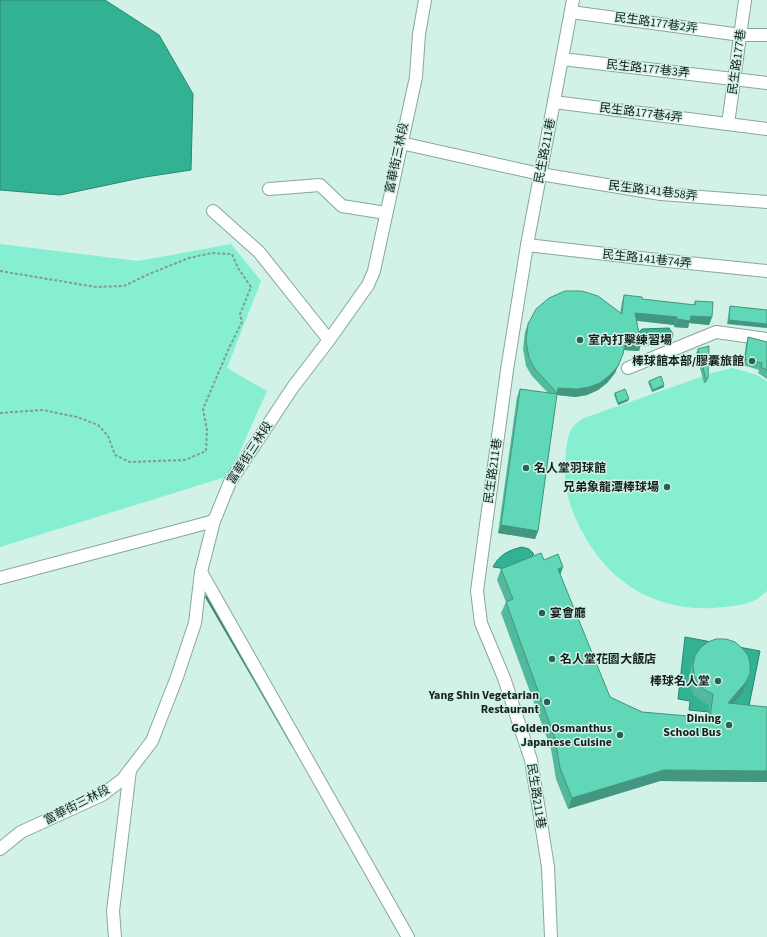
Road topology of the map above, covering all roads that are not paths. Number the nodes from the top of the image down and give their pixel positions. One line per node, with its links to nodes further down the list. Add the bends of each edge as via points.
1 (425, 0): 12 (street, 富華街三林段, via 419,34 416,77)
2 (746, 0): 4 (street, 民生路177巷)
3 (572, 6): 4 (street, 民生路177巷2弄); 6 (street, 民生路211巷)
4 (741, 35): 5 (street, 民生路177巷2弄); 7 (street, 民生路177巷)
5 (767, 35)
6 (562, 59): 7 (street, 民生路177巷3弄); 9 (street, 民生路211巷)
7 (734, 79): 8 (street, 民生路177巷3弄); 10 (street, 民生路177巷)
8 (767, 83)
9 (554, 102): 10 (street, 民生路177巷4弄); 13 (street, 民生路211巷)
10 (728, 124): 11 (street, 民生路177巷4弄)
11 (767, 129)
12 (401, 143): 13 (street, 民生路141巷58弄); 17 (street, 富華街三林段)
13 (540, 174): 15 (street, 民生路141巷58弄, via 662,194); 18 (street, 民生路211巷)
14 (269, 189): 17 (street, via 320,185 342,206)
15 (767, 202)
16 (213, 211): 21 (street, via 259,252)
17 (386, 214): 21 (street, 富華街三林段, via 374,270 368,285)
18 (527, 245): 19 (street, 民生路141巷74弄); 30 (street, 民生路211巷, via 477,591 481,623 504,678 530,760 548,867)
19 (767, 271)
20 (767, 339): 22 (street, via 716,332)
21 (329, 340): 23 (street, 富華街三林段, via 293,387 230,482)
22 (628, 368)
23 (214, 521): 24 (street, 富華街三林段); 25 (street)
24 (201, 572): 26 (street, 富華街三林段, via 195,623 178,677 152,741); 29 (street)
25 (0, 578)
26 (131, 769): 27 (street, 富華街三林段, via 123,779 102,794 21,832); 28 (street, via 112,912)
27 (0, 849)
28 (115, 937)
29 (408, 937)
30 (551, 937)

